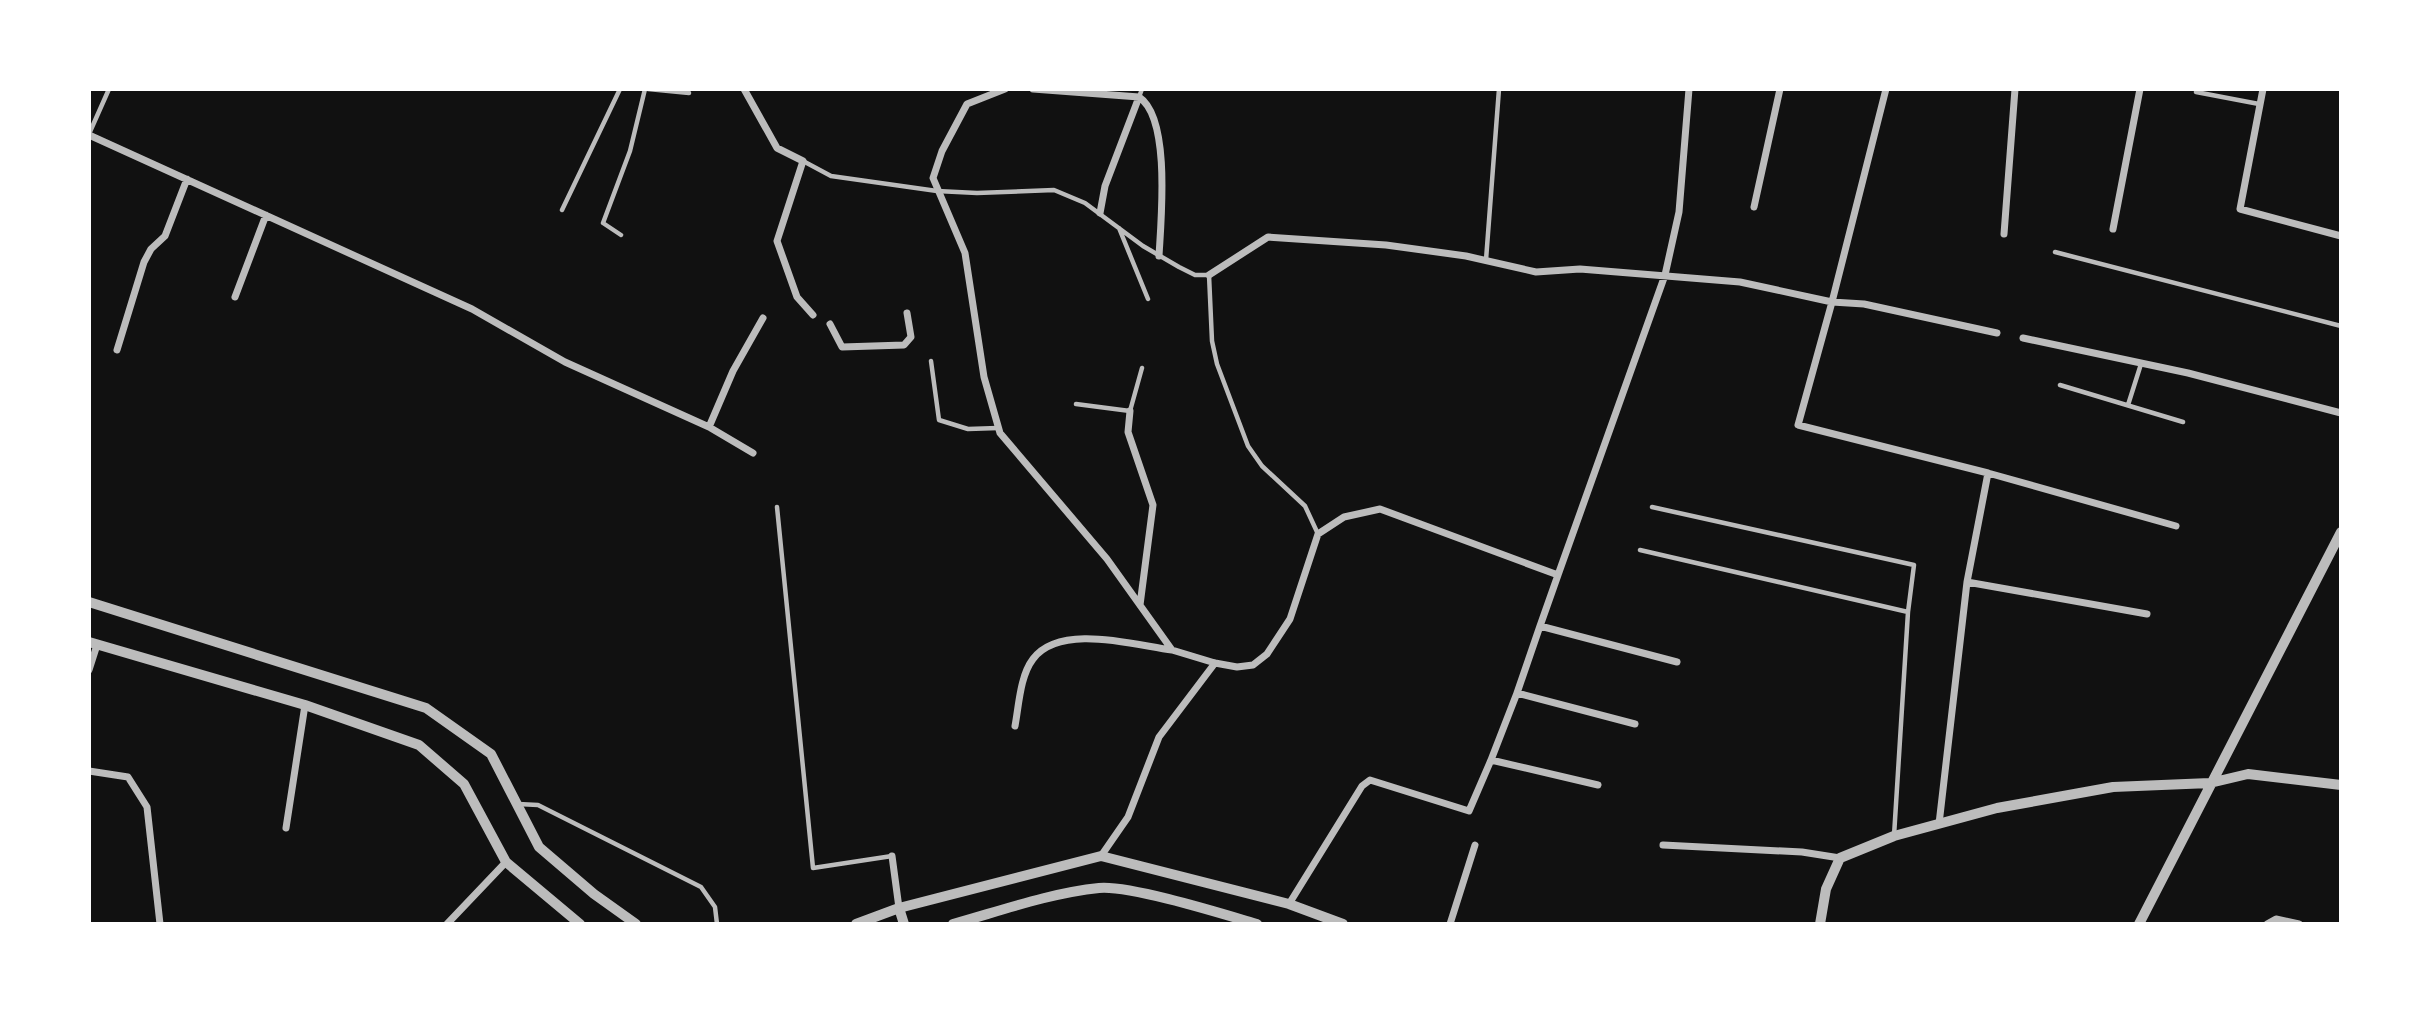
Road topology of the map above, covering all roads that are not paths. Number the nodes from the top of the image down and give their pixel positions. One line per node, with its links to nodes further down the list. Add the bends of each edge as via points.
1 (109, 89): 18 (lane)
2 (620, 89): 23 (lane)
3 (646, 89): 14 (lane); 29 (lane, via 630,151 603,223)
4 (744, 89): 19 (street, via 777,148)
5 (1005, 89): 21 (street, via 967,104 934,170)
6 (1033, 89): 15 (street)
7 (1499, 89): 33 (lane)
8 (1689, 89): 35 (street, via 1679,212)
9 (1780, 89): 22 (street)
10 (1886, 89): 38 (street)
11 (2015, 89): 28 (street)
12 (2140, 89): 27 (street)
13 (2263, 89): 17 (street)
14 (690, 93)
15 (1140, 93): 24 (street, via 1105,186); 32 (street, via 1155,121 1161,163)
16 (2196, 93): 17 (lane)
17 (2260, 104): 30 (street, via 2240,209)
18 (89, 134): 20 (street)
19 (803, 161): 21 (lane, via 831,176); 40 (street, via 777,242 797,297)
20 (187, 179): 25 (street); 46 (street, via 165,236 144,261)
21 (937, 191): 24 (lane, via 1054,190); 57 (street, via 965,253 984,377)
22 (1754, 207)
23 (562, 210)
24 (1100, 213): 26 (lane)
25 (265, 215): 36 (street); 56 (street, via 472,309 565,362)
26 (1119, 227): 32 (lane); 37 (lane)
27 (2113, 229)
28 (2004, 234)
29 (621, 235)
30 (2341, 236)
31 (2055, 252): 43 (lane)
32 (1159, 256): 34 (lane, via 1195,275)
33 (1486, 261): 34 (street, via 1386,245 1268,237); 35 (street, via 1536,272 1580,269)
34 (1209, 275): 64 (lane, via 1212,341 1248,446 1262,466 1305,506)
35 (1665, 275): 38 (street, via 1740,282); 66 (street)
36 (235, 297)
37 (1148, 299)
38 (1832, 302): 44 (street, via 1864,304); 59 (street, via 1798,425)
39 (907, 313): 42 (street, via 911,337 904,345 842,347)
40 (813, 315)
41 (763, 318): 56 (street)
42 (830, 324)
43 (2341, 326)
44 (1997, 333)
45 (2023, 338): 48 (street)
46 (117, 350)
47 (931, 361): 57 (lane, via 939,420 968,429)
48 (2142, 363): 52 (lane); 54 (street)
49 (1142, 368): 53 (lane)
50 (2060, 385): 52 (lane)
51 (1076, 404): 53 (lane)
52 (2127, 406): 55 (lane)
53 (1130, 411): 69 (street, via 1128,432 1153,505)
54 (2341, 413)
55 (2183, 422)
56 (709, 427): 58 (street)
57 (999, 428): 69 (street)
58 (753, 453)
59 (1988, 473): 62 (street); 67 (street)
60 (777, 507): 93 (lane, via 813,868)
61 (1652, 507): 70 (lane, via 1914,565)
62 (2176, 526)
63 (2341, 532): 84 (street)
64 (1318, 534): 66 (street, via 1344,517 1380,509); 76 (street, via 1290,618 1268,654 1253,665)
65 (1640, 550): 70 (lane)
66 (1558, 575): 72 (street)
67 (1967, 582): 71 (street); 88 (street)
68 (89, 602): 87 (street, via 426,708 491,754)
69 (1140, 605): 74 (street)
70 (1908, 612): 90 (lane)
71 (2147, 614)
72 (1540, 626): 75 (street); 78 (street)
73 (93, 644): 77 (street); 79 (street)
74 (1172, 650): 76 (street); 81 (street, via 1081,638 1060,640 1032,659)
75 (1677, 662)
76 (1215, 663): 94 (street, via 1159,737 1128,817)
77 (89, 670)
78 (1517, 693): 80 (street); 82 (street)
79 (305, 705): 89 (street); 96 (street, via 419,745 464,783)
80 (1635, 724)
81 (1015, 726)
82 (1491, 760): 85 (street); 97 (street, via 1469,811 1370,780)
83 (89, 771): 99 (street, via 128,778 148,807)
84 (2210, 783): 86 (street, via 2248,774); 88 (street, via 2113,787 1997,808); 111 (street)
85 (1598, 785)
86 (2341, 785)
87 (517, 804): 102 (street, via 539,847); 103 (lane, via 538,804 701,887 715,907)
88 (1939, 824): 90 (street)
89 (286, 828)
90 (1894, 836): 95 (street)
91 (1475, 845): 109 (street)
92 (1663, 845): 95 (street)
93 (892, 856): 98 (street)
94 (1101, 856): 97 (street); 98 (street)
95 (1840, 858): 110 (street, via 1826,889)
96 (506, 862): 100 (street); 101 (street)
97 (1289, 904): 108 (street)
98 (899, 908): 104 (street); 105 (street)
99 (160, 924)
100 (447, 924)
101 (580, 924)
102 (636, 924)
103 (717, 924)
104 (856, 924)
105 (904, 924)
106 (953, 924): 107 (street, via 1058,895 1102,888)
107 (1255, 924)
108 (1343, 924)
109 (1450, 924)
110 (1820, 924)
111 (2139, 924)
112 (2267, 924): 113 (street, via 2276,919)
113 (2300, 924)

